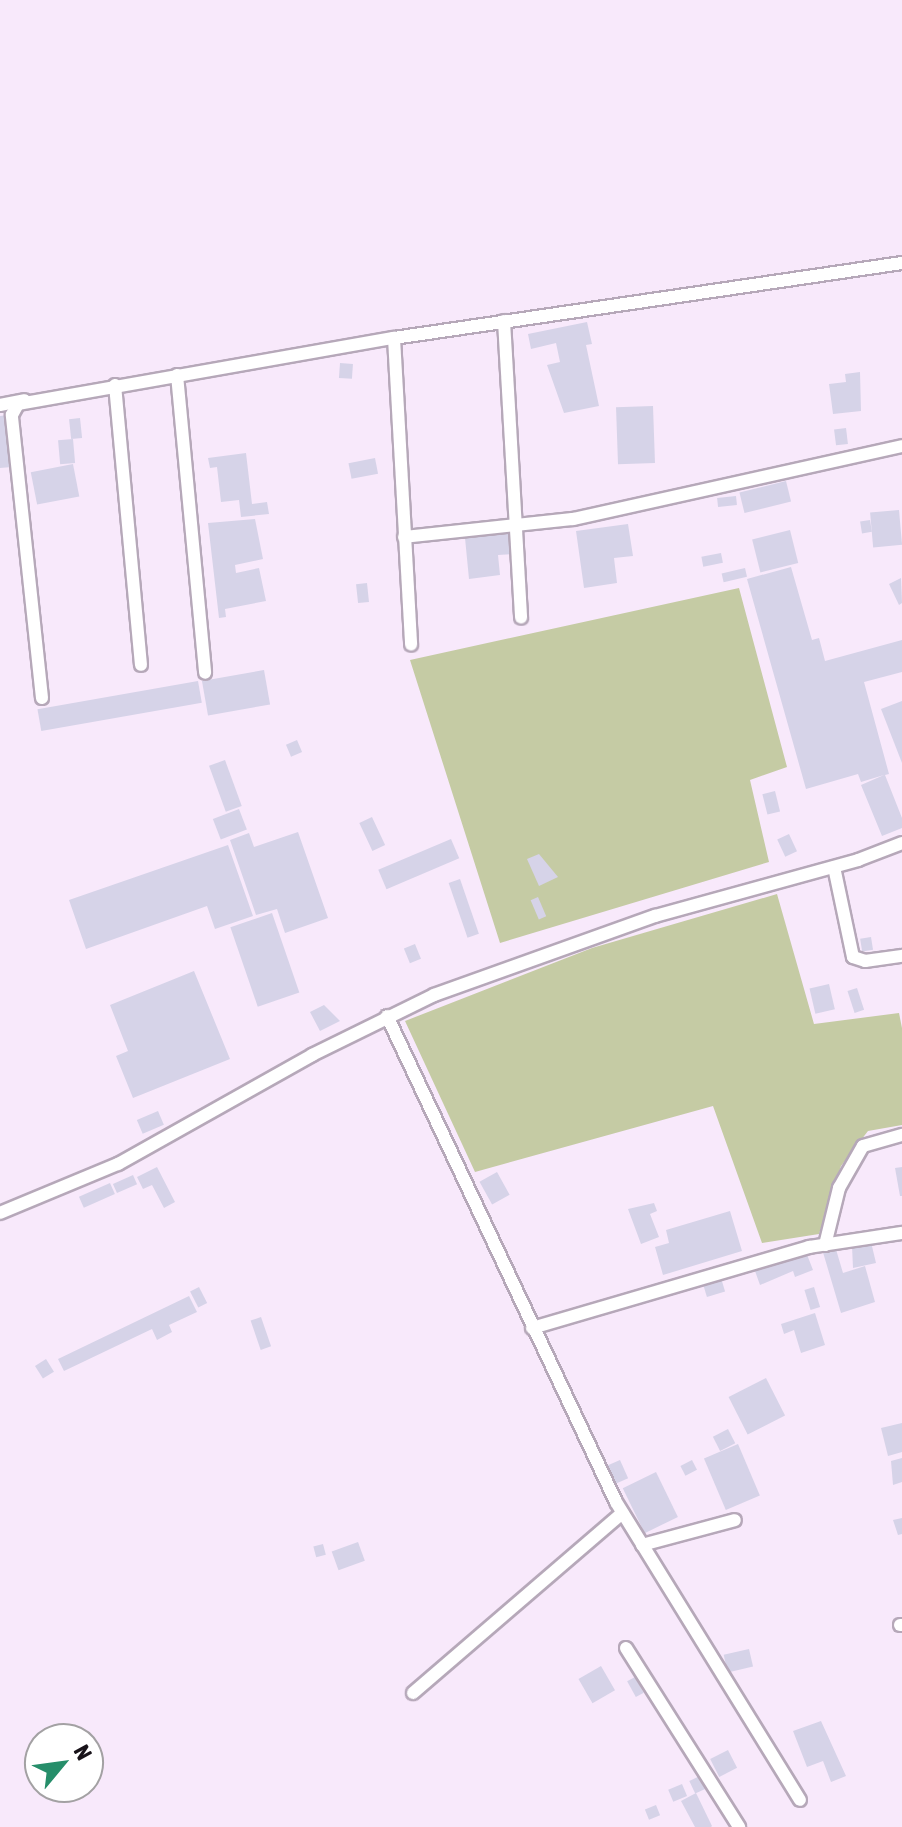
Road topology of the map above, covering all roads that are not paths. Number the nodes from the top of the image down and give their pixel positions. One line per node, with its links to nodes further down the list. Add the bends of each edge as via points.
1 (902, 263): 2 (street)
2 (504, 321): 3 (street); 9 (street)
3 (394, 338): 4 (street); 10 (street)
4 (177, 375): 5 (street); 14 (street)
5 (115, 385): 6 (street); 13 (street)
6 (28, 400): 7 (street); 15 (street, via 12,415)
7 (0, 405)
8 (902, 446): 9 (street, via 643,506)
9 (516, 528): 10 (street); 11 (street)
10 (404, 537): 12 (street)
11 (521, 618)
12 (411, 645)
13 (141, 665)
14 (205, 673)
15 (42, 698)
16 (902, 843): 17 (street)
17 (834, 867): 18 (street, via 853,957 865,961); 19 (street, via 655,916 501,967)
18 (902, 956)
19 (387, 1016): 21 (street, via 143,1152); 24 (street)
20 (902, 1135): 23 (street, via 863,1146 839,1188)
21 (0, 1213)
22 (902, 1233): 23 (street)
23 (825, 1245): 24 (street, via 684,1280)
24 (532, 1328): 25 (street)
25 (622, 1513): 27 (street); 29 (street)
26 (735, 1520): 27 (street)
27 (642, 1545): 30 (street)
28 (626, 1648): 31 (street)
29 (413, 1693)
30 (800, 1800)
31 (739, 1827)

